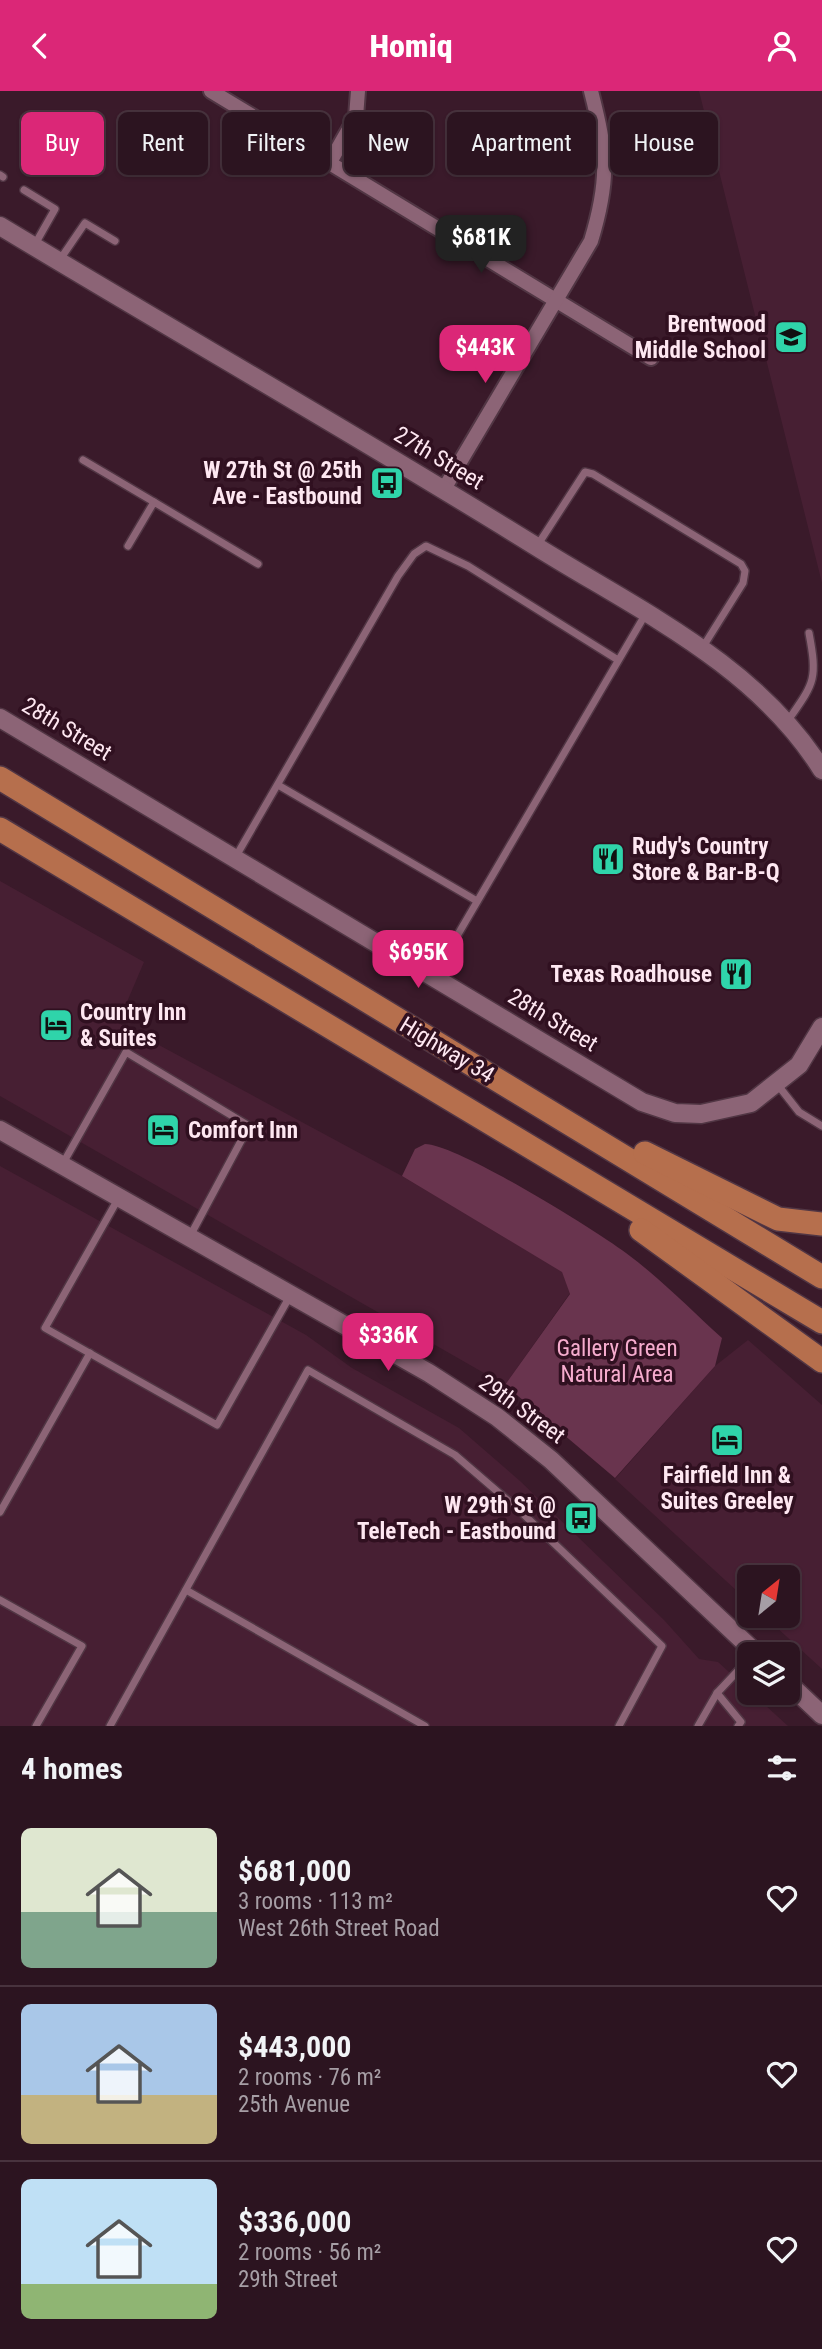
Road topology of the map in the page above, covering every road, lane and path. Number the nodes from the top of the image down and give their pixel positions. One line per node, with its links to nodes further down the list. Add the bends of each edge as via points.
1 (211, 91): 4 (street)
2 (358, 91): 5 (street, via 356,117)
3 (592, 91): 11 (street, via 604,142 604,200 591,241)
4 (246, 112)
5 (330, 162): 11 (street)
6 (24, 190): 9 (lane, via 55,209)
7 (0, 226): 9 (street, 27th Street)
8 (115, 241): 10 (lane, via 85,223)
9 (33, 246): 10 (street, 27th Street)
10 (59, 262): 14 (street, 27th Street)
11 (557, 299): 12 (street); 14 (street)
12 (651, 358)
13 (83, 460): 15 (lane)
14 (444, 489): 17 (street, 27th Street)
15 (154, 502): 16 (lane); 18 (lane)
16 (128, 546)
17 (536, 547): 19 (street, 27th Street); 21 (lane, via 585,472 741,564 743,583)
18 (258, 564)
19 (645, 615): 21 (street, 27th Street); 22 (lane)
20 (809, 633): 24 (lane, via 815,675)
21 (701, 650): 24 (street, 27th Street, via 743,679)
22 (618, 660): 27 (lane, via 468,566 426,546 398,576); 30 (lane)
23 (0, 718): 29 (street, 28th Street)
24 (786, 722): 25 (street, 27th Street)
25 (822, 770)
26 (0, 778): 36 (highway, Highway 34)
27 (278, 785): 29 (lane); 30 (lane)
28 (0, 829): 37 (highway, Highway 34)
29 (235, 858): 31 (street, 28th Street)
30 (477, 901): 31 (lane)
31 (433, 977): 33 (street, 28th Street, via 642,1102 674,1113 701,1114 751,1103)
32 (822, 1027): 33 (street, 28th Street, via 799,1065)
33 (776, 1083): 34 (lane, via 799,1112)
34 (822, 1126)
35 (0, 1131): 38 (street, 29th Street)
36 (593, 1139): 40 (highway, via 634,1147 778,1219); 42 (highway, Highway 34)
37 (546, 1158): 44 (highway, Highway 34); 46 (highway)
38 (62, 1166): 39 (street, 29th Street); 41 (lane, via 127,1052 250,1126)
39 (118, 1198): 41 (street, 29th Street); 45 (lane, via 45,1328)
40 (822, 1224)
41 (189, 1239): 43 (street, 29th Street)
42 (822, 1277)
43 (290, 1296): 45 (lane, via 217,1425); 50 (street, 29th Street, via 429,1373 497,1417 551,1460)
44 (822, 1322)
45 (90, 1353): 47 (lane)
46 (822, 1361)
47 (0, 1512)
48 (186, 1590): 56 (lane); 57 (lane); 58 (lane, via 308,1370 455,1455 662,1646)
49 (0, 1600): 55 (lane, via 82,1646)
50 (740, 1642)
51 (737, 1672): 52 (lane)
52 (717, 1693): 59 (lane); 60 (lane, via 741,1722)
53 (800, 1694): 54 (street)
54 (822, 1715)
55 (36, 1726)
56 (110, 1726)
57 (425, 1726)
58 (619, 1726)
59 (698, 1726)
60 (738, 1726)

